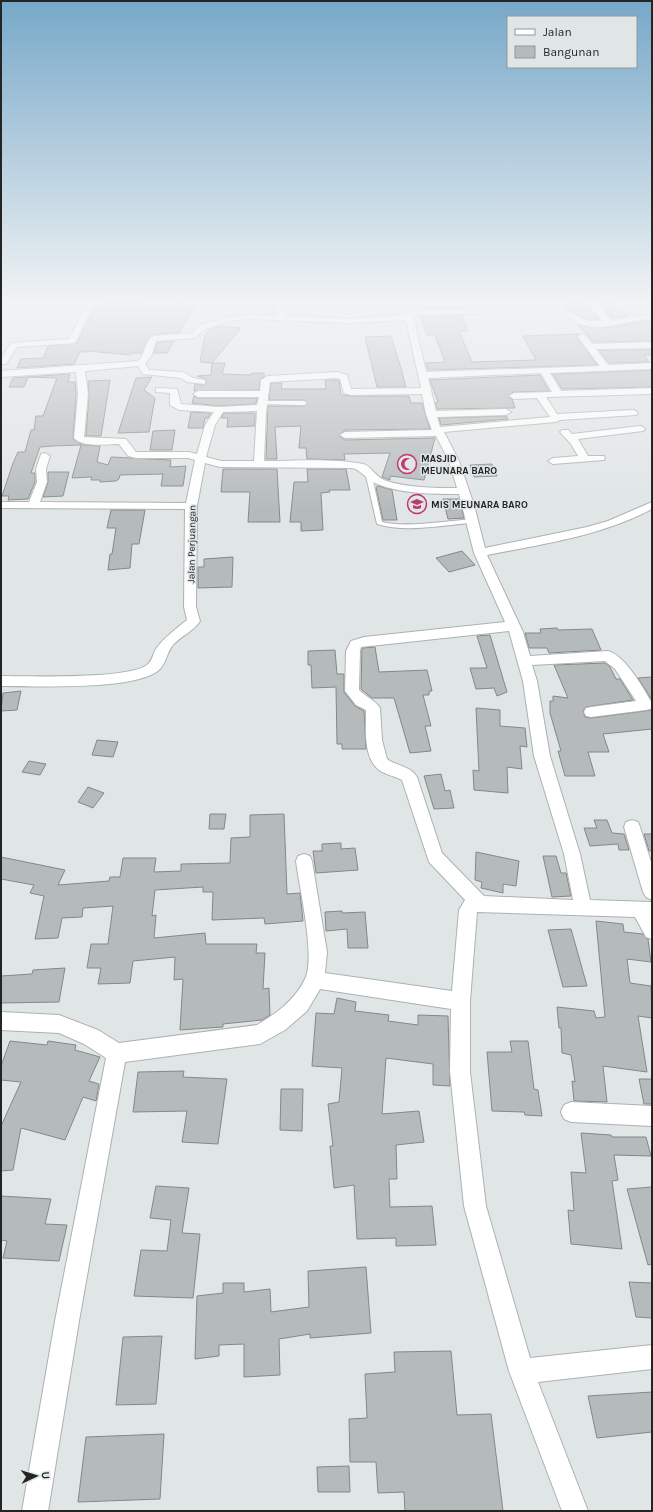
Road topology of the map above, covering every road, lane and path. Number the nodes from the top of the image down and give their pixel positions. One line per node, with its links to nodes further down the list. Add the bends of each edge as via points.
1 (80, 369): 29 (street, via 83,394 79,438 92,441 122,441 132,454 136,455 189,455)
2 (71, 370): 7 (street)
3 (144, 370): 9 (street, via 146,372 183,375 190,380)
4 (423, 370): 8 (street)
5 (574, 370): 6 (street)
6 (544, 371): 8 (street); 15 (street)
7 (1, 374)
8 (424, 375): 11 (street)
9 (202, 382)
10 (159, 390): 19 (street, via 174,391 175,405 179,407)
11 (426, 391): 17 (street, via 351,392 347,391 344,377 337,375 268,379); 22 (street)
12 (652, 391): 15 (street)
13 (198, 394): 17 (street)
14 (540, 394): 15 (street); 16 (street); 23 (street)
15 (558, 394)
16 (514, 396)
17 (262, 402): 18 (lane); 19 (street); 33 (street)
18 (304, 403)
19 (220, 410): 29 (street, Jalan Perjuangan, via 210,426)
20 (506, 412): 22 (street)
21 (633, 413): 23 (street)
22 (431, 414): 25 (street)
23 (555, 418): 25 (street); 27 (street)
24 (640, 429): 27 (street)
25 (439, 431): 26 (street); 35 (street, via 454,461)
26 (345, 435)
27 (569, 437): 31 (street)
28 (45, 456): 36 (street, via 41,469 42,482)
29 (202, 458): 33 (street, via 220,464); 39 (street, Jalan Perjuangan)
30 (600, 458): 31 (street)
31 (585, 459): 32 (street)
32 (553, 461)
33 (259, 464): 34 (street, via 352,465 363,467)
34 (369, 476): 35 (street, via 385,483 405,487); 40 (lane, via 378,523 382,525)
35 (464, 492): 40 (street)
36 (34, 504): 37 (street); 39 (street)
37 (1, 505)
38 (652, 505): 41 (street, via 624,520 578,532)
39 (191, 506): 44 (street, Jalan Perjuangan, via 193,624 169,641 161,651 155,666 140,675 92,680)
40 (472, 521): 41 (street)
41 (478, 548): 42 (street)
42 (513, 626): 43 (street); 50 (street, via 364,641 356,644 353,651 352,691 361,701 373,708 376,756 386,767 409,777 435,857)
43 (524, 662): 45 (street, via 608,656 620,666); 51 (street, via 530,682 542,756 572,854)
44 (1, 681)
45 (649, 704): 46 (street)
46 (592, 712)
47 (632, 827): 49 (street)
48 (304, 860): 54 (street, via 318,952)
49 (652, 892)
50 (480, 904): 51 (street); 55 (street, via 472,905 468,910)
51 (583, 907): 52 (street)
52 (646, 910): 53 (street)
53 (652, 931)
54 (315, 980): 55 (street); 57 (street, via 300,1005 260,1034)
55 (461, 1001): 61 (street, via 460,1072 475,1206)
56 (1, 1021): 57 (street, via 59,1024 91,1037)
57 (117, 1053): 62 (street)
58 (571, 1112): 59 (street)
59 (652, 1116)
60 (652, 1357): 61 (street)
61 (521, 1370): 63 (street)
62 (35, 1511)
63 (576, 1511)

